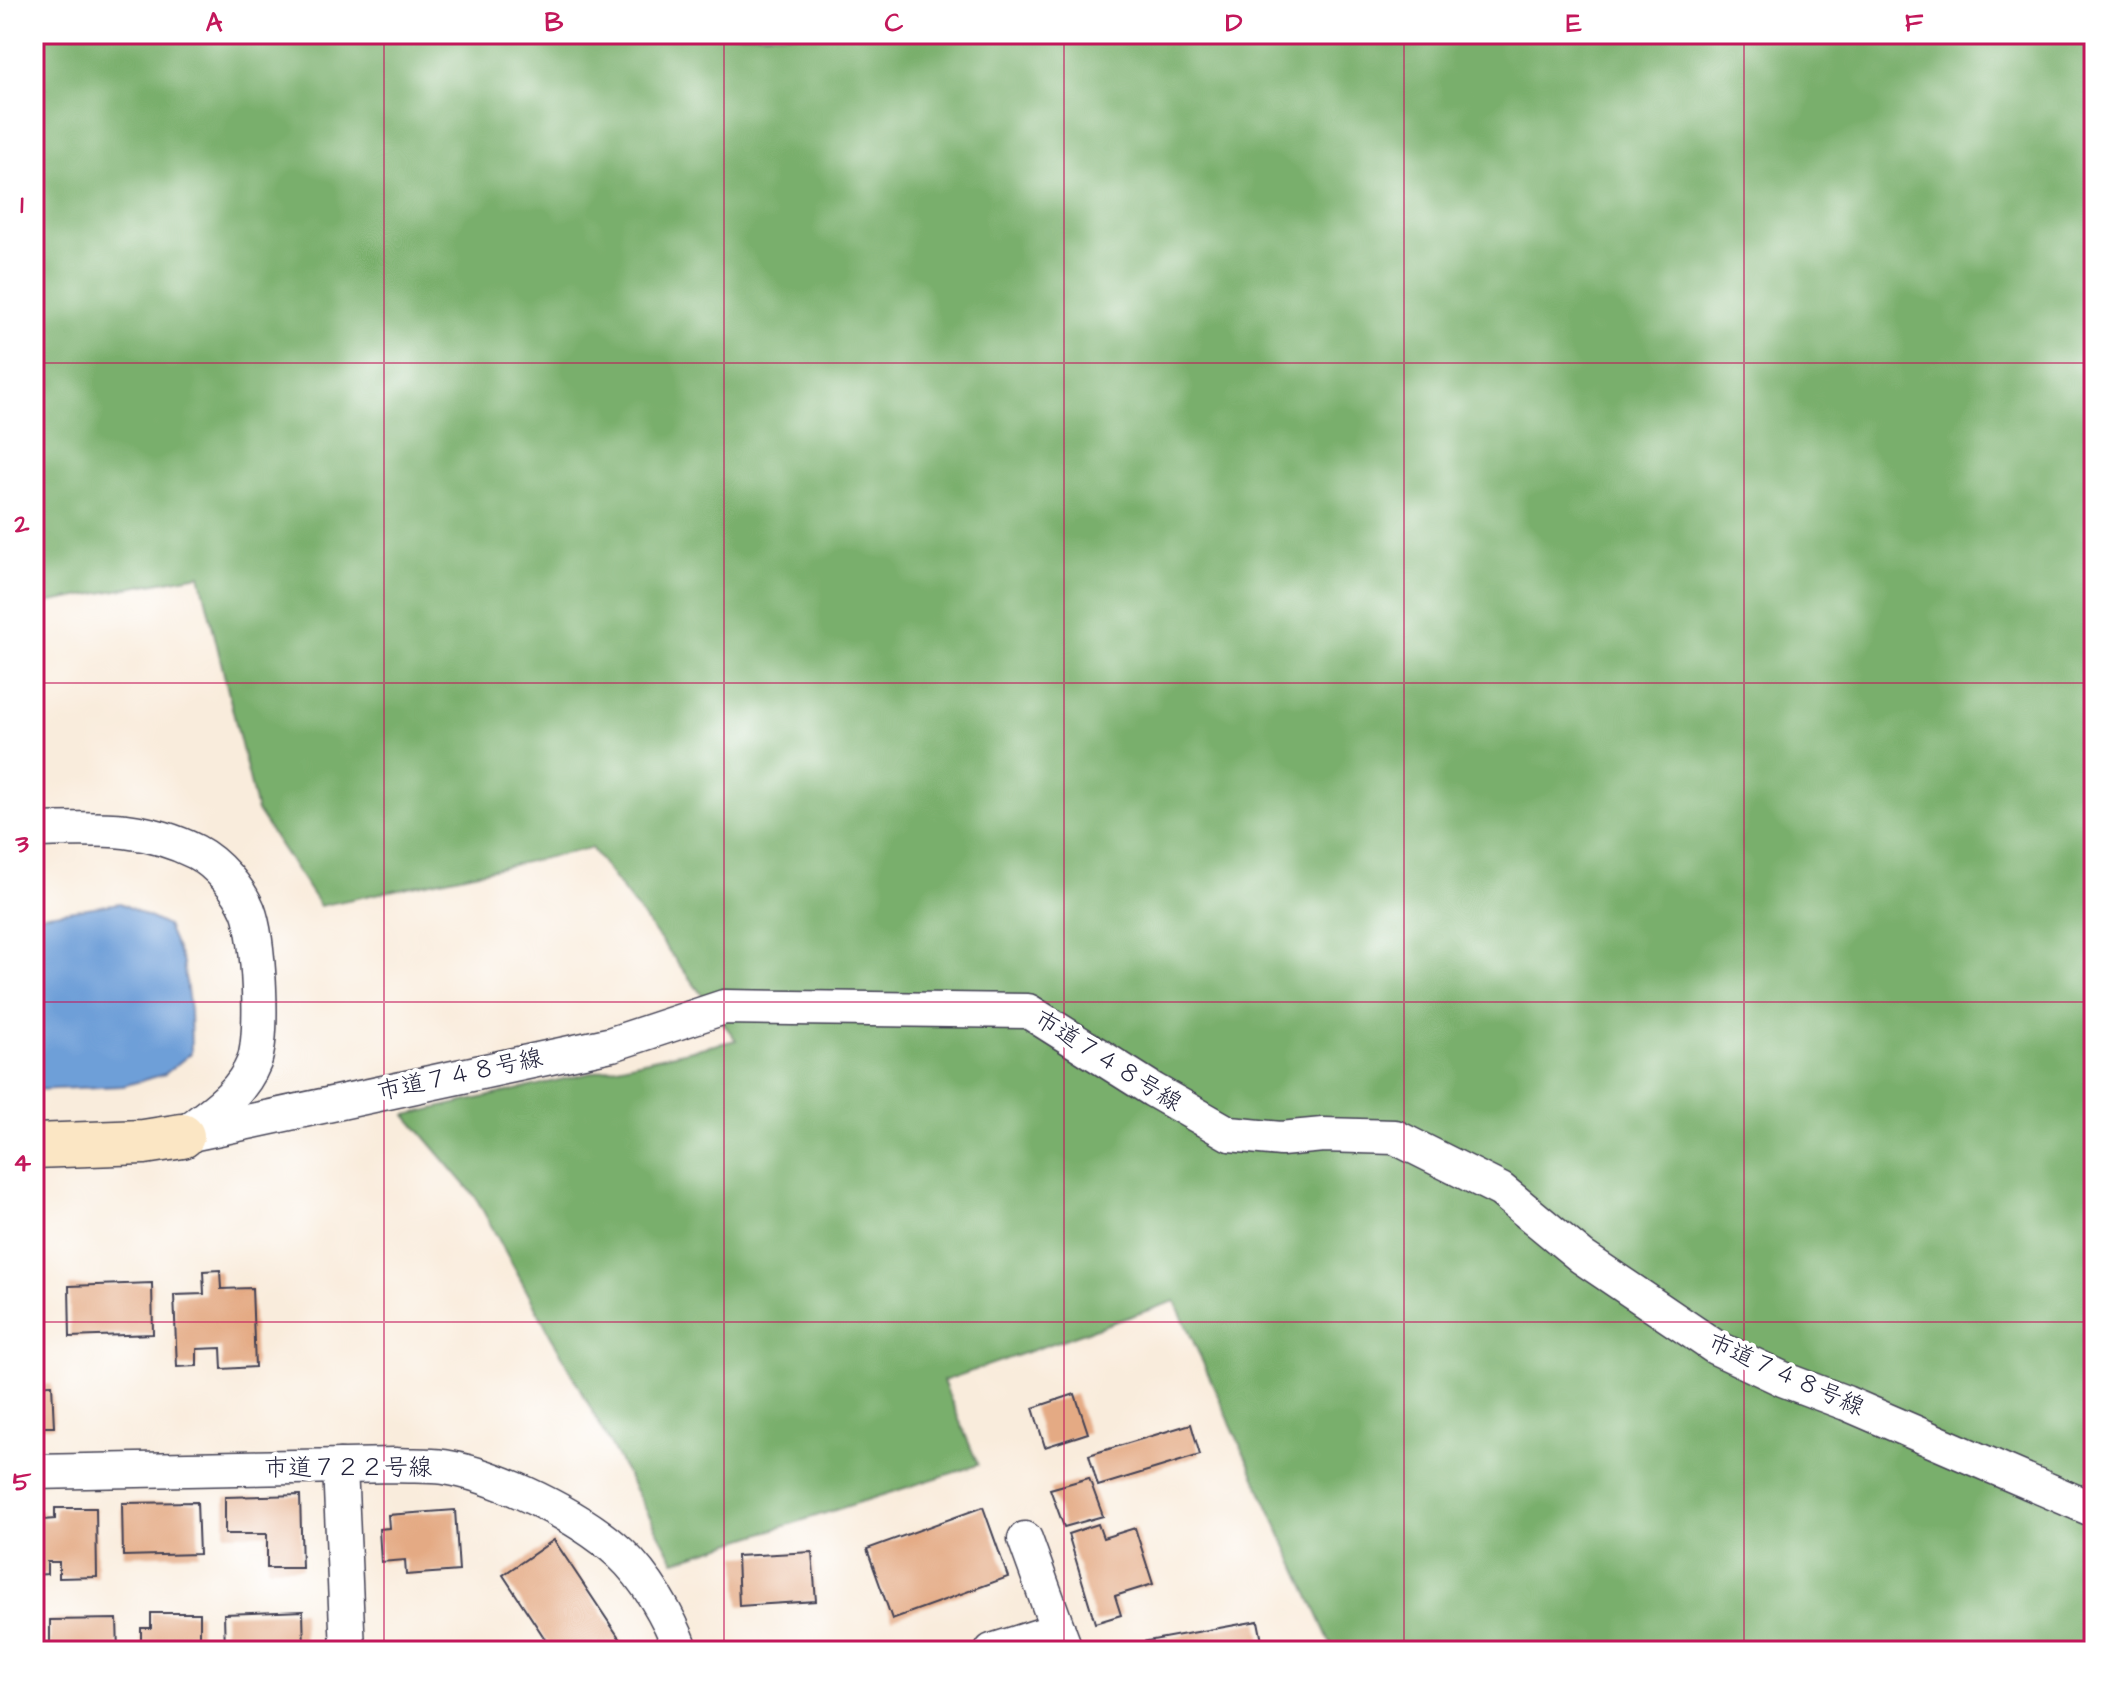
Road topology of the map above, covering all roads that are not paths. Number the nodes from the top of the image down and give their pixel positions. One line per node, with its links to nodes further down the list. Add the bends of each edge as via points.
1 (34, 830): 2 (street, via 156,834 199,853 235,887 248,911 260,1037 253,1064 231,1098)
2 (182, 1136): 3 (street, 市道７４８号線); 6 (street, 市道７４８号線, via 612,1044 724,1007 1028,1011 1230,1134 1281,1139 1395,1137 1501,1190 1582,1257 1715,1347)
3 (34, 1146)
4 (340, 1466): 5 (street, 市道７２２号線); 9 (street); 10 (street, 市道７２２号線, via 446,1467 541,1501 621,1553 651,1592)
5 (34, 1472)
6 (2094, 1510)
7 (1025, 1539): 8 (street)
8 (1062, 1641): 11 (street)
9 (348, 1651)
10 (682, 1651)
11 (992, 1651)

